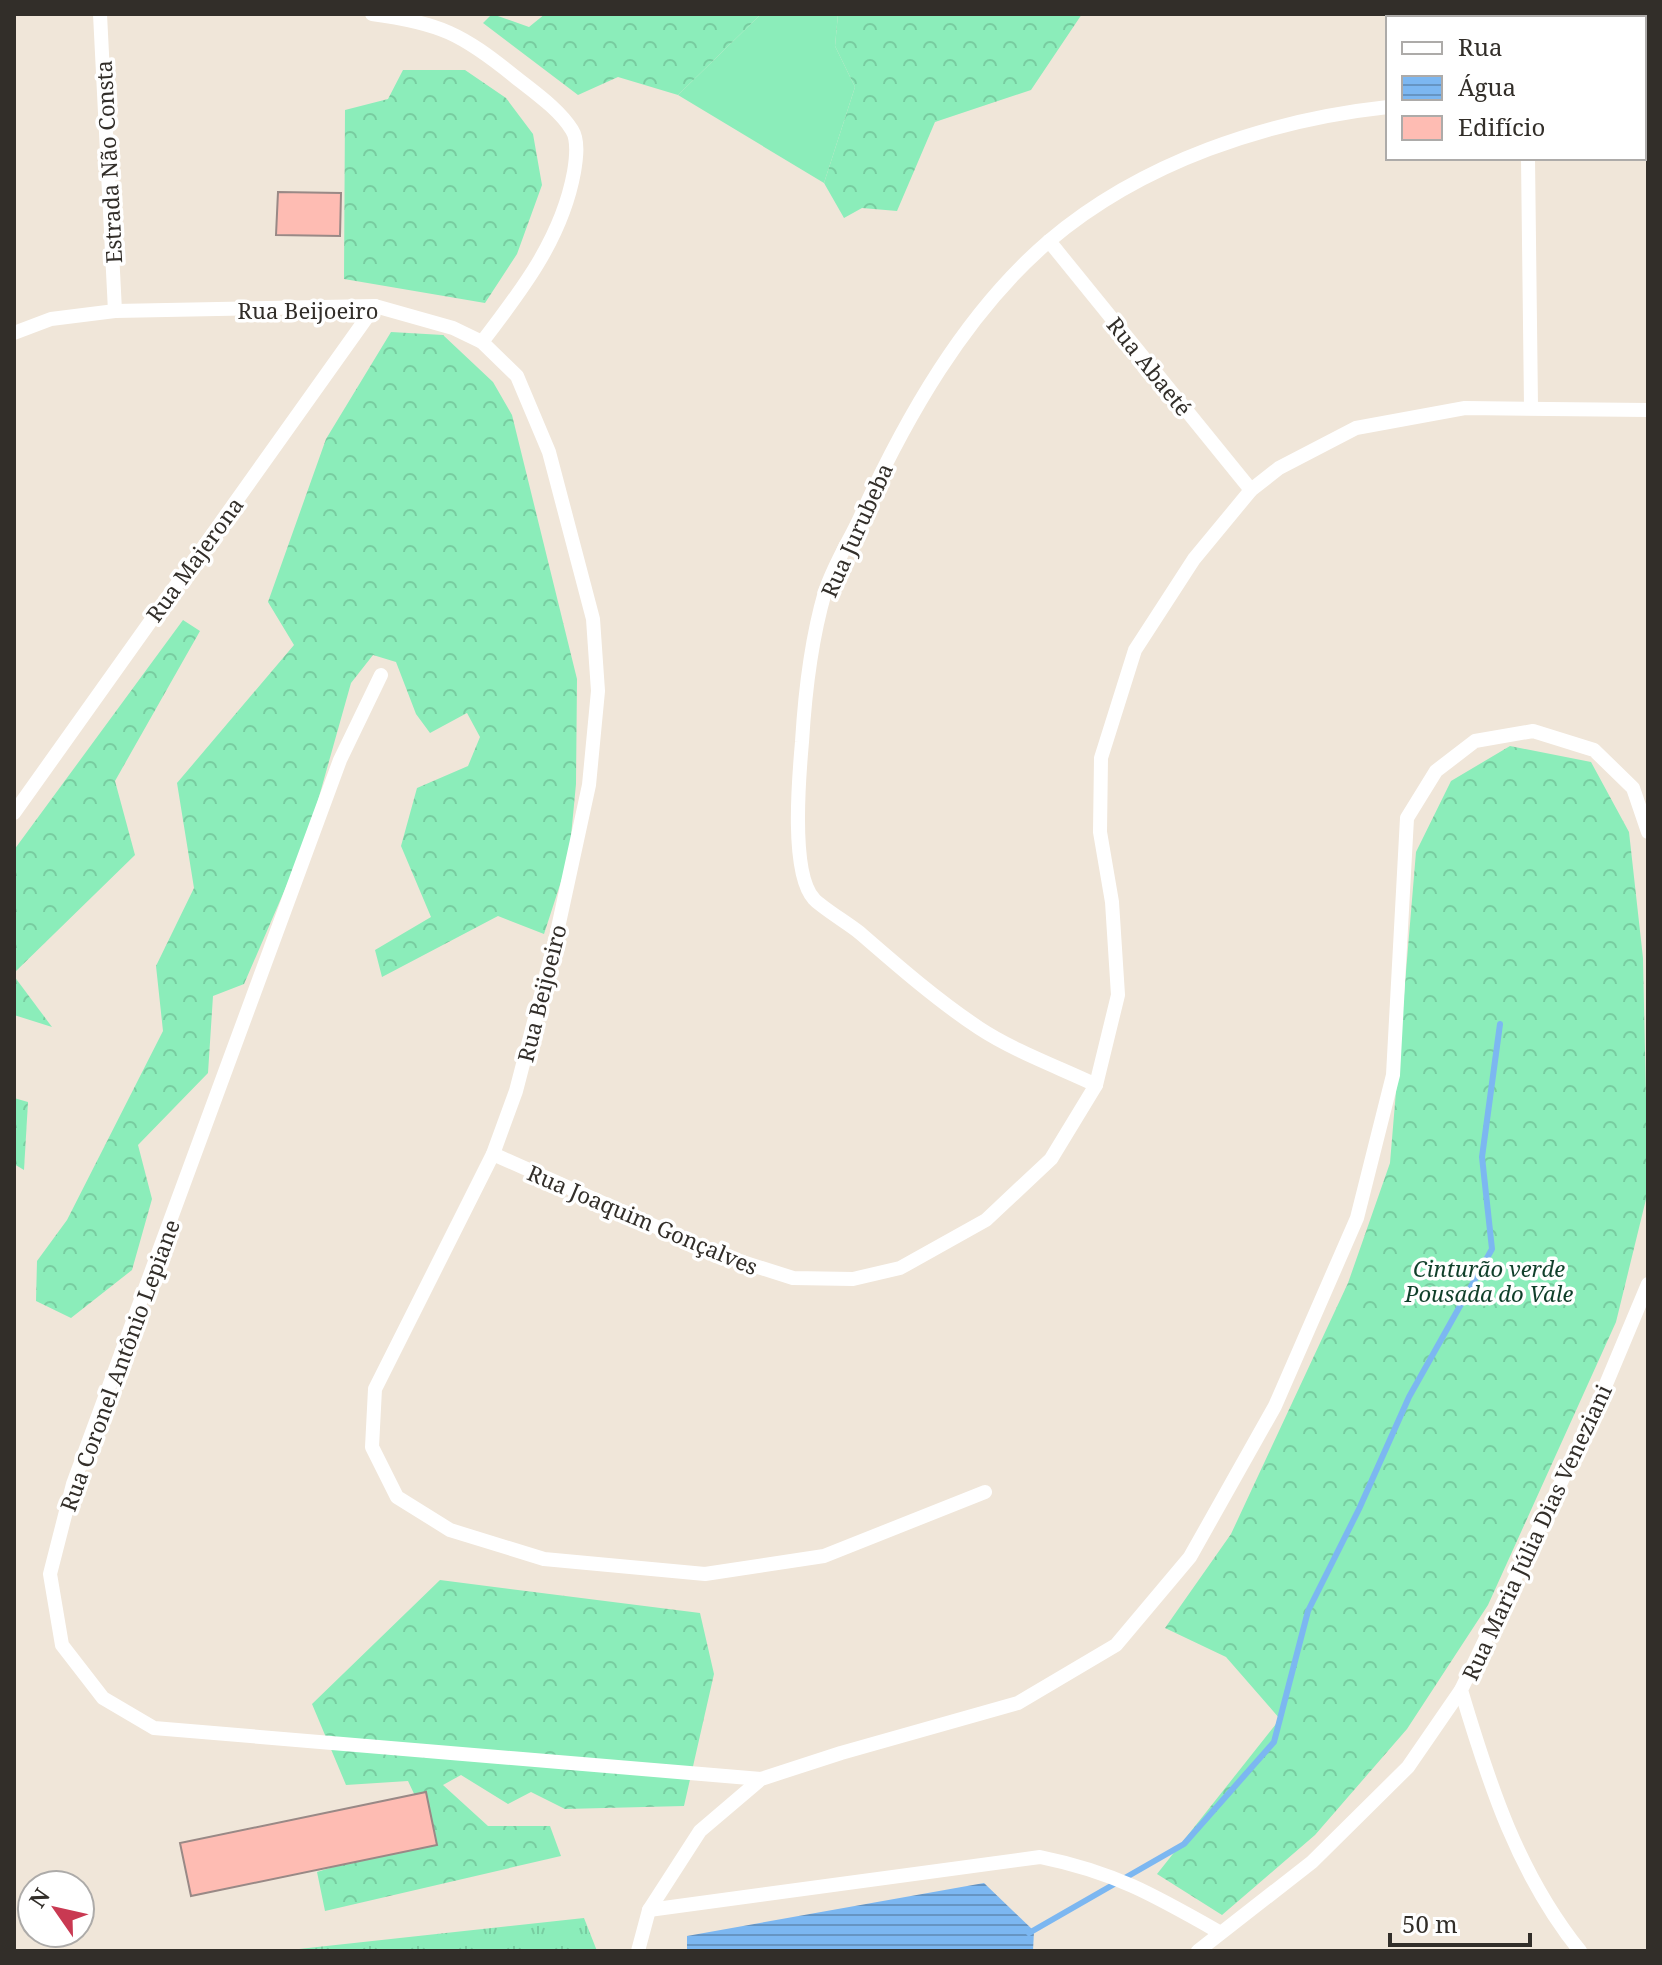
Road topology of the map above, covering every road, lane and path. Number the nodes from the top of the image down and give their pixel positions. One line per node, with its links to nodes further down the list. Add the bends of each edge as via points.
1 (100, 14): 7 (street, Estrada Não Consta)
2 (372, 14): 9 (street, via 438,26 479,48 574,132 576,158 562,221 526,284)
3 (1386, 107): 5 (street, Rua Jurubeba, via 1338,112 1241,136 1156,173 1090,210)
4 (1528, 160): 10 (street)
5 (1049, 241): 12 (street, Rua Abaeté); 18 (street, Rua Jurubeba, via 988,302 898,436 826,590 806,685 797,809 803,870 814,899 981,1030)
6 (375, 306): 7 (street, Rua Beijoeiro); 9 (street, Rua Beijoeiro, via 453,328); 15 (street, Rua Majerona)
7 (115, 311): 8 (street, Rua Beijoeiro, via 51,319)
8 (14, 333)
9 (482, 342): 19 (street, Rua Beijoeiro, via 517,376 549,452 593,619 598,691 589,785 556,937 516,1091)
10 (1531, 406): 11 (street, Rua Joaquim Gonçalves); 12 (street, Rua Joaquim Gonçalves, via 1465,408 1356,428 1279,468)
11 (1648, 410)
12 (1251, 490): 18 (street, Rua Joaquim Gonçalves, via 1194,559 1135,650 1101,758 1100,832 1112,902 1118,995)
13 (381, 675): 23 (street, Rua Coronel Antônio Lepiane, via 340,760 73,1484 50,1574 62,1645 103,1698 154,1728)
14 (14, 782): 15 (street)
15 (32, 787): 16 (street, Rua Majerona)
16 (14, 813)
17 (1648, 832): 23 (street, via 1633,788 1594,750 1533,731 1475,741 1436,771 1407,818 1393,1075 1357,1218 1275,1406 1190,1557 1116,1645 1018,1703)
18 (1096, 1085): 19 (street, Rua Joaquim Gonçalves, via 1051,1159 986,1220 900,1268 853,1279 793,1278 757,1270)
19 (493, 1154): 21 (street, Rua Beijoeiro, via 375,1389 372,1447 397,1497 450,1530 544,1559 705,1574 824,1556)
20 (1648, 1284): 22 (street, Rua Maria Júlia Dias Veneziani, via 1591,1420)
21 (985, 1492)
22 (1461, 1690): 25 (street, via 1408,1767 1312,1862); 28 (street, Rua Maria Júlia Dias Veneziani, via 1517,1854 1552,1917)
23 (761, 1779): 24 (street, via 700,1831)
24 (649, 1910): 25 (street, via 1040,1857 1091,1867 1137,1886); 26 (street)
25 (1219, 1932): 27 (street)
26 (638, 1951)
27 (1198, 1951)
28 (1580, 1951)

